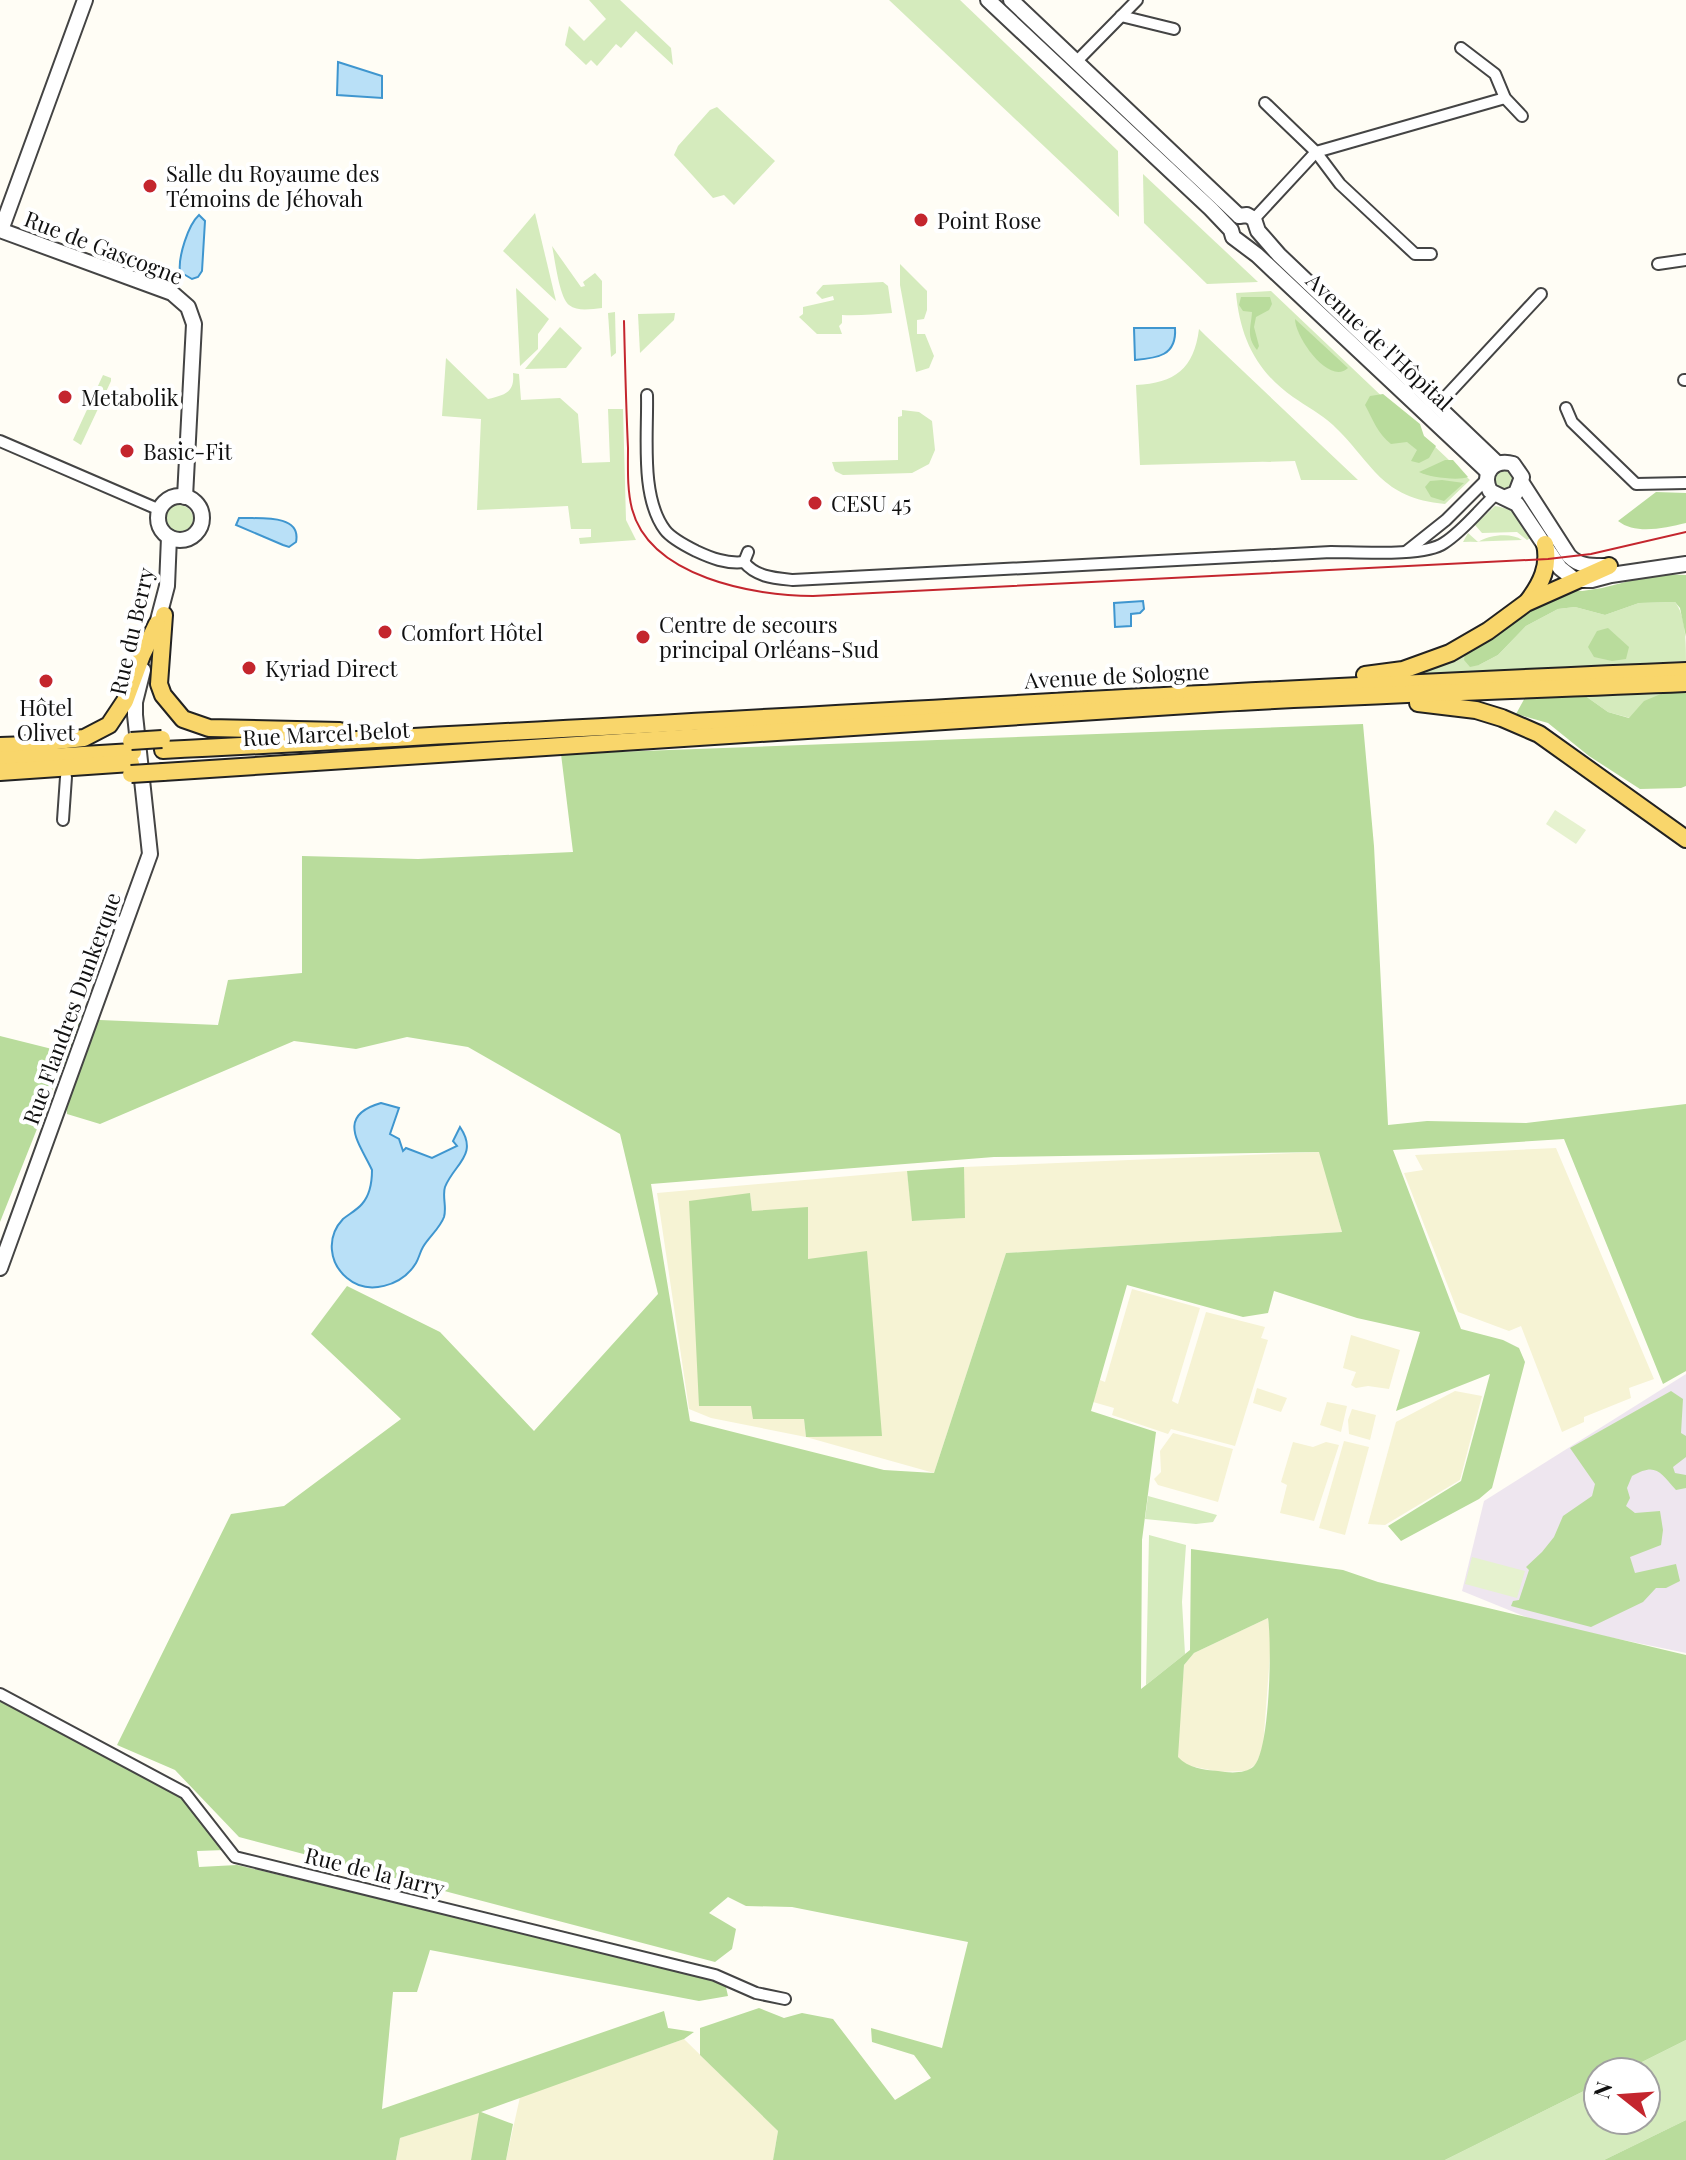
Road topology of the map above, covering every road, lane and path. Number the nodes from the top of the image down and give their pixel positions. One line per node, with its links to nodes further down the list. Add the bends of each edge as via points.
1 (85, 0): 17 (street)
2 (988, 0): 9 (street)
3 (1011, 0): 8 (street, Avenue de l'Hôpital)
4 (1137, 0): 5 (street)
5 (1121, 16): 6 (street); 8 (street)
6 (1174, 29)
7 (1461, 48): 11 (street, via 1495,74)
8 (1078, 63): 9 (street); 10 (street); 15 (street, Avenue de l'Hôpital)
9 (1060, 68): 10 (street)
10 (1075, 82): 16 (street)
11 (1505, 98): 13 (street); 14 (street)
12 (1265, 103): 14 (street)
13 (1522, 116)
14 (1316, 152): 15 (street); 19 (street, via 1340,184 1415,254)
15 (1251, 222): 16 (street, via 1233,222); 18 (street, via 1255,238); 24 (street, Avenue de l'Hôpital)
16 (1231, 230): 18 (street)
17 (0, 231): 31 (street, Rue de Gascogne, via 172,293 188,307 194,324)
18 (1243, 243): 27 (street, Avenue de l'Hôpital)
19 (1431, 254)
20 (1686, 260): 21 (street)
21 (1658, 264)
22 (1541, 294): 24 (street)
23 (647, 395): 37 (street, via 649,490 666,532 724,561 746,557 757,574 793,580)
24 (1437, 406): 27 (street, Avenue de l'Hôpital)
25 (1566, 408): 29 (street, via 1572,422 1636,484)
26 (0, 441): 32 (street)
27 (1491, 472): 28 (street, via 1508,462 1518,467); 30 (street); 33 (street)
28 (1522, 483): 30 (street, via 1516,493); 40 (street, via 1576,563)
29 (1686, 483)
30 (1500, 496): 34 (street); 36 (street, via 1517,504)
31 (185, 497): 32 (street, via 167,501); 35 (street, via 196,503 202,521 193,537)
32 (160, 510): 35 (street, via 160,527)
33 (1446, 520): 34 (street); 37 (street)
34 (1453, 534): 37 (street, via 1434,548)
35 (175, 539): 43 (street, Rue du Berry, via 171,588)
36 (1545, 544): 41 (street); 42 (main road, via 1548,559 1540,585)
37 (1407, 551)
38 (1686, 557): 40 (street)
39 (1686, 564): 41 (street)
40 (1609, 566): 41 (main road)
41 (1575, 580): 42 (main road)
42 (1526, 603): 47 (main road, via 1450,653 1403,670 1346,678 1015,693)
43 (161, 620): 48 (main road, via 159,684 175,711 209,728); 50 (main road, via 109,725 84,738); 52 (street, Rue du Berry, via 141,694)
44 (1686, 671): 47 (main road, Avenue de Sologne)
45 (1686, 683): 46 (main road)
46 (1281, 701): 53 (main road, Rue Marcel Belot, via 654,739); 59 (main road, via 1426,703 1502,718 1539,734)
47 (922, 708): 49 (main road, Avenue de Sologne)
48 (272, 731): 49 (main road); 53 (main road)
49 (551, 731): 53 (main road, Rue Marcel Belot)
50 (19, 745): 51 (main road); 52 (main road)
51 (0, 746)
52 (133, 753): 53 (main road, Rue Marcel Belot); 54 (main road, Rue Marcel Belot); 55 (main road, Rue Marcel Belot); 56 (main road); 60 (street, Rue du Berry)
53 (163, 756)
54 (0, 760)
55 (0, 772)
56 (66, 777): 57 (main road); 58 (street)
57 (0, 780)
58 (63, 820)
59 (1686, 839)
60 (150, 854): 61 (street, Rue Flandres Dunkerque)
61 (0, 1268)
62 (0, 1694): 63 (street, Rue de la Jarry, via 185,1793 235,1857 715,1975)
63 (785, 1999)

